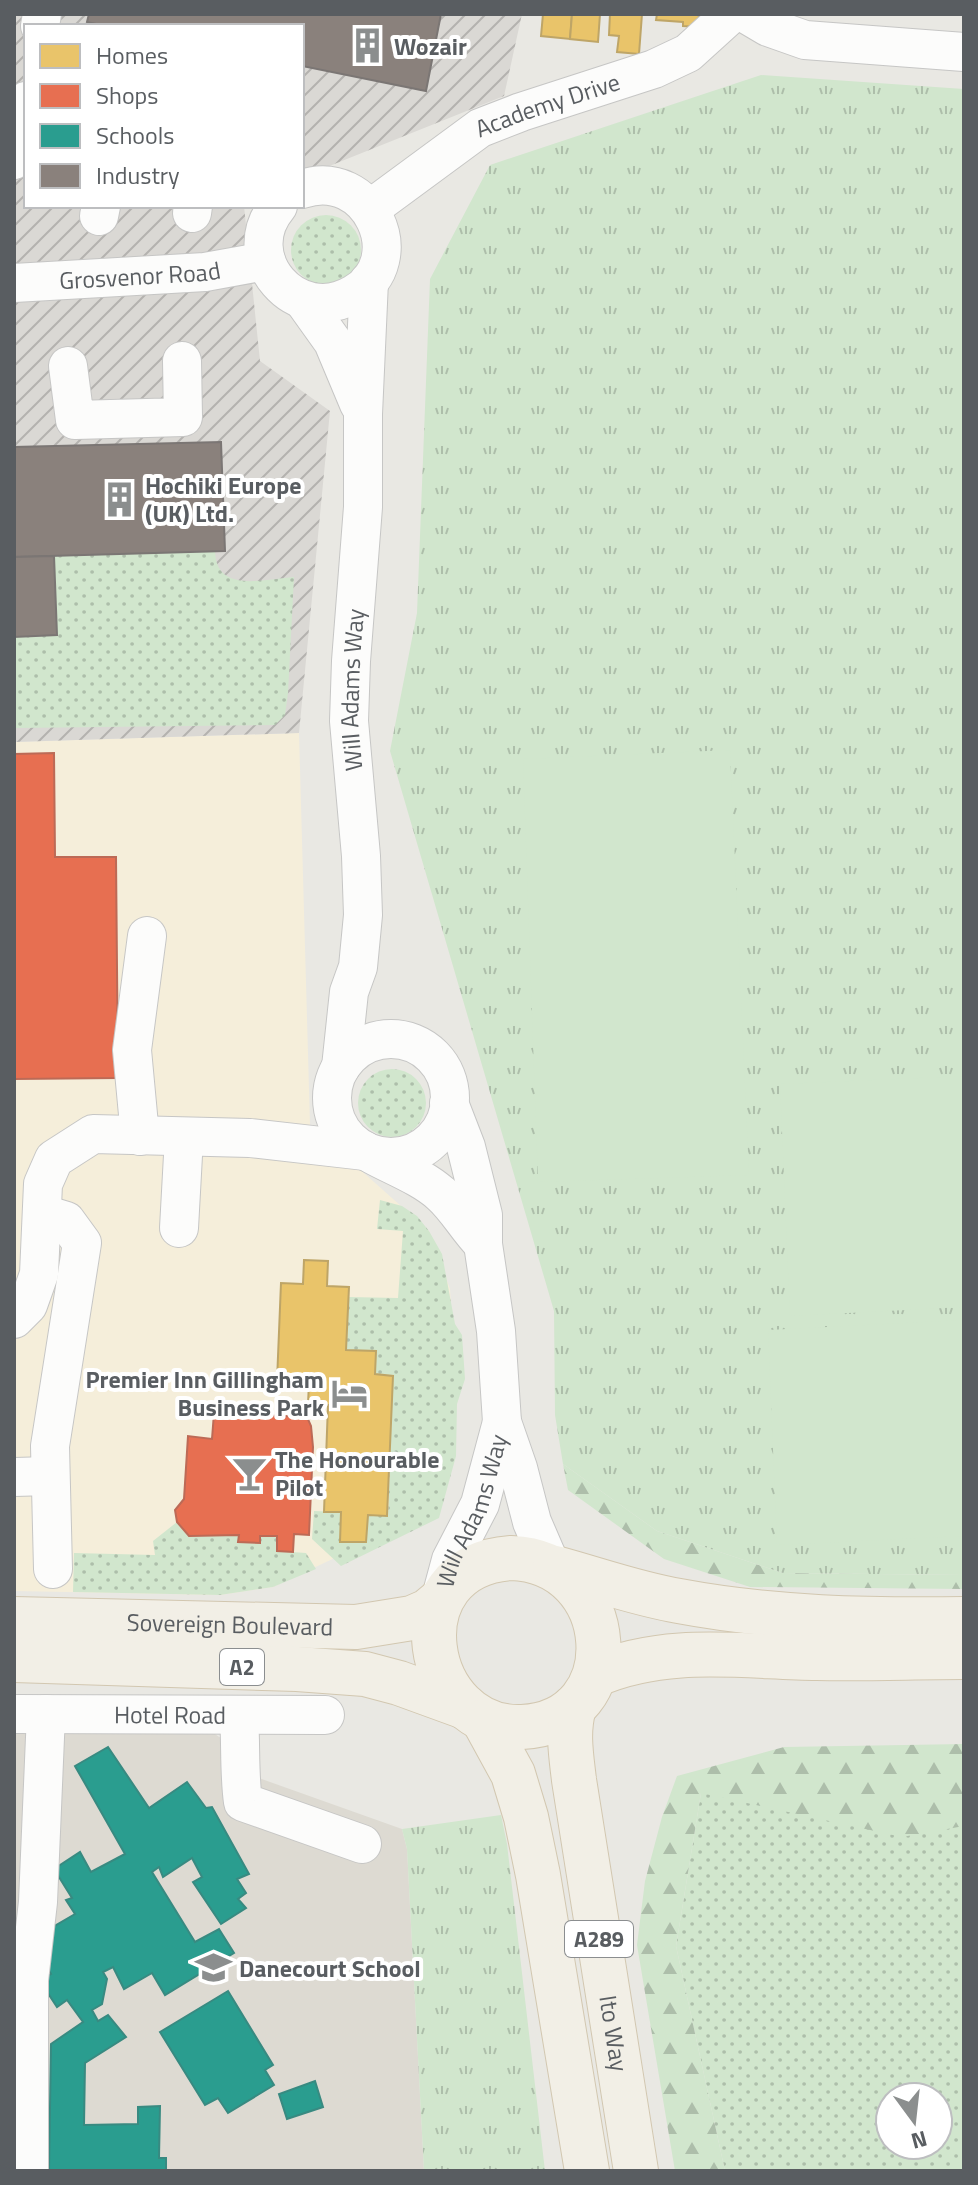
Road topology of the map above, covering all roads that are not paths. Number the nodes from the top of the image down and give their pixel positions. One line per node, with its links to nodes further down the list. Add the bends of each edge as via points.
1 (731, 14): 8 (street, Academy Drive, via 688,53 654,69 480,128)
2 (746, 14): 3 (street, via 805,40)
3 (964, 52)
4 (24, 111): 5 (street)
5 (14, 160)
6 (304, 189): 8 (street, via 341,188)
7 (282, 208): 9 (street, via 267,225)
8 (370, 209): 10 (street, via 382,245)
9 (266, 261): 11 (street, Grosvenor Road, via 205,272); 12 (street, via 274,278)
10 (369, 281): 12 (street, via 339,301); 15 (street, Will Adams Way)
11 (14, 283)
12 (303, 300): 15 (street, Will Adams Way, via 333,342)
13 (182, 361): 14 (street, via 183,417 75,420)
14 (68, 366)
15 (363, 414): 17 (street, Will Adams Way, via 363,507 349,721 362,875)
16 (147, 936): 21 (street, via 132,1050)
17 (358, 967): 18 (street, Will Adams Way, via 375,1017); 19 (street, Will Adams Way, via 349,992)
18 (398, 1040): 19 (street, via 378,1041 354,1052); 20 (street, via 418,1046 435,1060 446,1079)
19 (336, 1080): 23 (street, via 299,1119); 24 (street, via 334,1117 355,1145)
20 (449, 1103): 24 (street, via 444,1123 424,1147 394,1157); 27 (street, Will Adams Way, via 477,1188)
21 (140, 1136): 22 (street); 25 (street, via 93,1134 54,1159 43,1184)
22 (184, 1137): 23 (street); 26 (street)
23 (250, 1138): 24 (street)
24 (369, 1153): 27 (street, via 441,1194)
25 (43, 1214): 28 (street, via 37,1283 28,1305); 30 (street, via 66,1221 82,1243 50,1446)
26 (179, 1228)
27 (483, 1244): 29 (street, Will Adams Way)
28 (14, 1319)
29 (502, 1422): 31 (street, Will Adams Way, via 532,1522); 33 (street, Will Adams Way, via 480,1504 451,1560)
30 (32, 1476): 32 (street)
31 (553, 1567): 33 (main road, via 517,1558 494,1561 466,1574); 35 (main road, via 632,1591 727,1610 812,1619); 38 (main road, via 576,1587 593,1616 599,1646)
32 (53, 1569)
33 (440, 1601): 34 (main road, Sovereign Boulevard / A2, via 412,1618 356,1627); 40 (main road, via 433,1625 436,1655 450,1687)
34 (14, 1619)
35 (964, 1619)
36 (964, 1657): 38 (main road, via 705,1653 627,1663)
37 (14, 1660): 40 (main road, Sovereign Boulevard / A2, via 365,1674)
38 (584, 1691): 40 (main road, via 557,1717 534,1726 508,1726); 46 (main road, Ito Way / A289, via 569,1734)
39 (30, 1714): 42 (street, Hotel Road); 44 (street, via 38,1902 29,1980)
40 (475, 1714): 45 (main road, Ito Way / A289, via 513,1774 526,1817)
41 (325, 1715): 42 (street, Hotel Road)
42 (239, 1716): 43 (street, via 243,1802)
43 (362, 1844)
44 (29, 2171)
45 (587, 2171)
46 (636, 2171)

